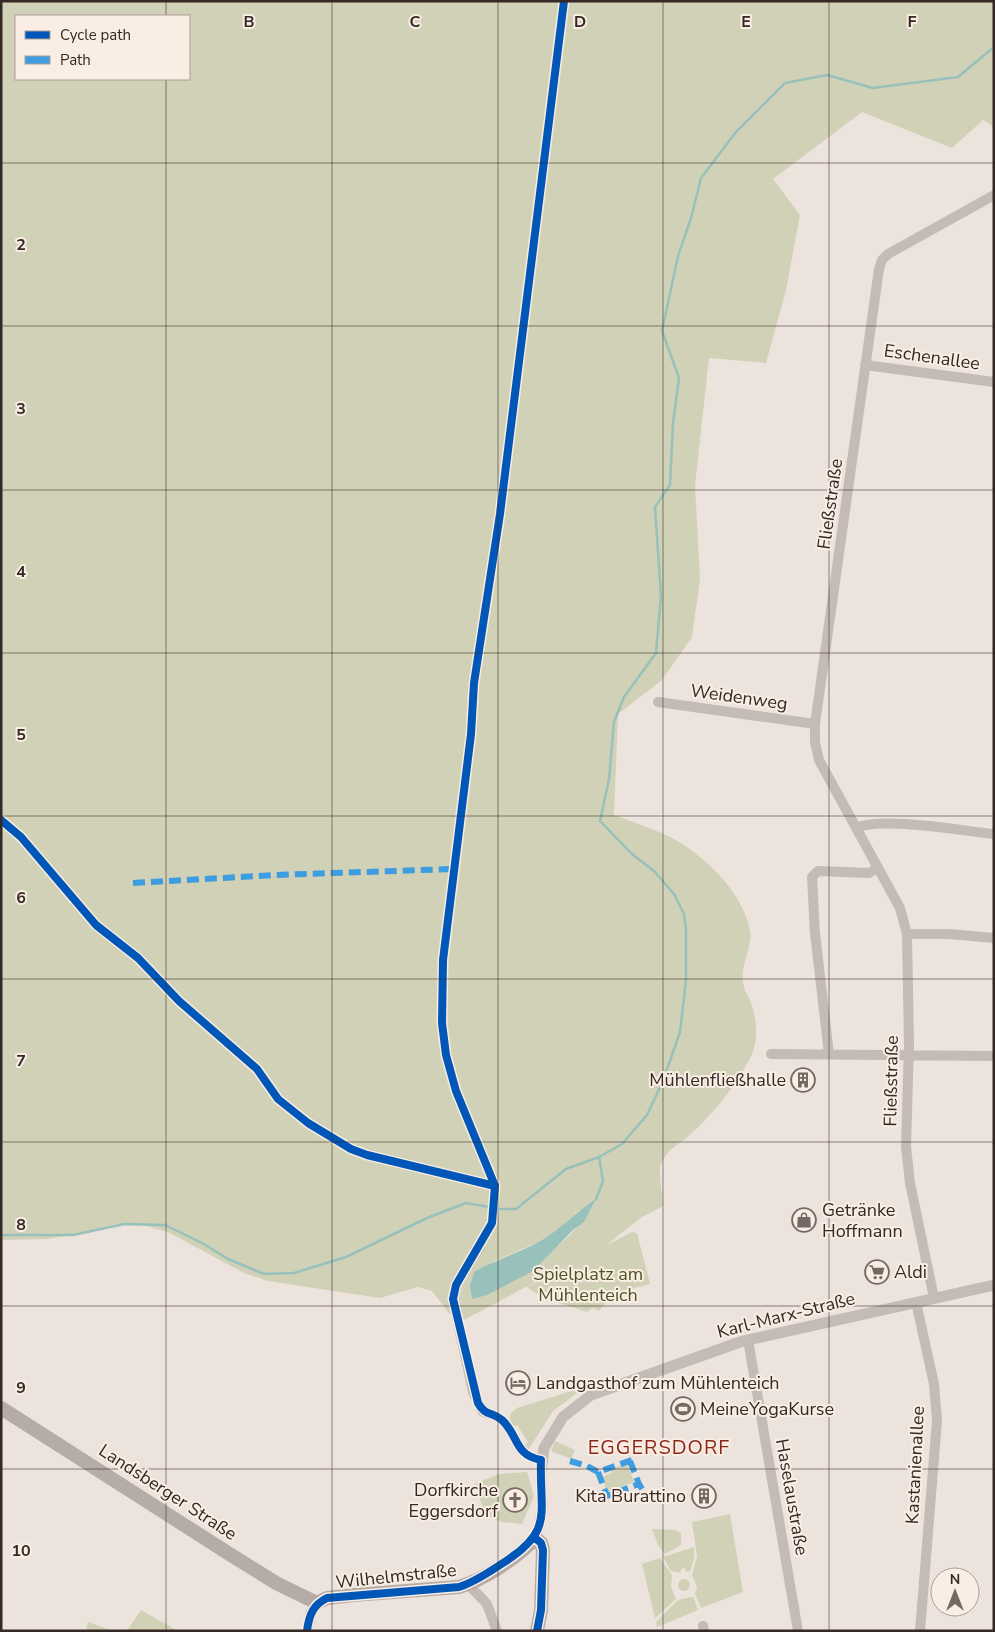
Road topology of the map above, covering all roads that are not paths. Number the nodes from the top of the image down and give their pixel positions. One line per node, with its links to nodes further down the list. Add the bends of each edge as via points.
1 (994, 195): 2 (street, Fließstraße, via 882,260)
2 (865, 364): 3 (street, Eschenallee); 5 (street, Fließstraße)
3 (994, 382)
4 (658, 702): 5 (street, Weidenweg)
5 (815, 724): 6 (street, Fließstraße, via 819,760)
6 (856, 828): 7 (street, via 886,823); 8 (street, Fließstraße)
7 (994, 834)
8 (878, 868): 9 (street, Fließstraße, via 900,908); 12 (street, via 869,872 818,871 812,877)
9 (907, 934): 10 (street); 13 (street, Fließstraße)
10 (994, 938)
11 (771, 1054): 12 (street)
12 (829, 1054): 13 (street)
13 (908, 1056): 14 (street); 17 (street, Fließstraße, via 906,1147 910,1184)
14 (994, 1056)
15 (480, 1246): 21 (street, via 456,1285 453,1299 474,1392 482,1411 502,1420 524,1454)
16 (994, 1285): 17 (street, Karl-Marx-Straße)
17 (934, 1298): 18 (street, Karl-Marx-Straße)
18 (916, 1302): 19 (street, Karl-Marx-Straße); 29 (street, Kastanienallee, via 934,1384 937,1420)
19 (748, 1340): 21 (street, Karl-Marx-Straße, via 590,1395 571,1408 556,1426); 28 (street, Haselaustraße)
20 (1, 1408): 24 (main road, Landsberger Straße, via 276,1583)
21 (541, 1460): 22 (street, via 542,1508)
22 (534, 1538): 23 (main road, Wilhelmstraße, via 522,1551); 27 (main road, via 541,1543 543,1550)
23 (468, 1584): 24 (main road, Wilhelmstraße, via 327,1598); 26 (street, via 486,1604)
24 (317, 1603): 25 (street)
25 (307, 1631)
26 (497, 1631)
27 (537, 1631)
28 (798, 1631)
29 (920, 1631)

